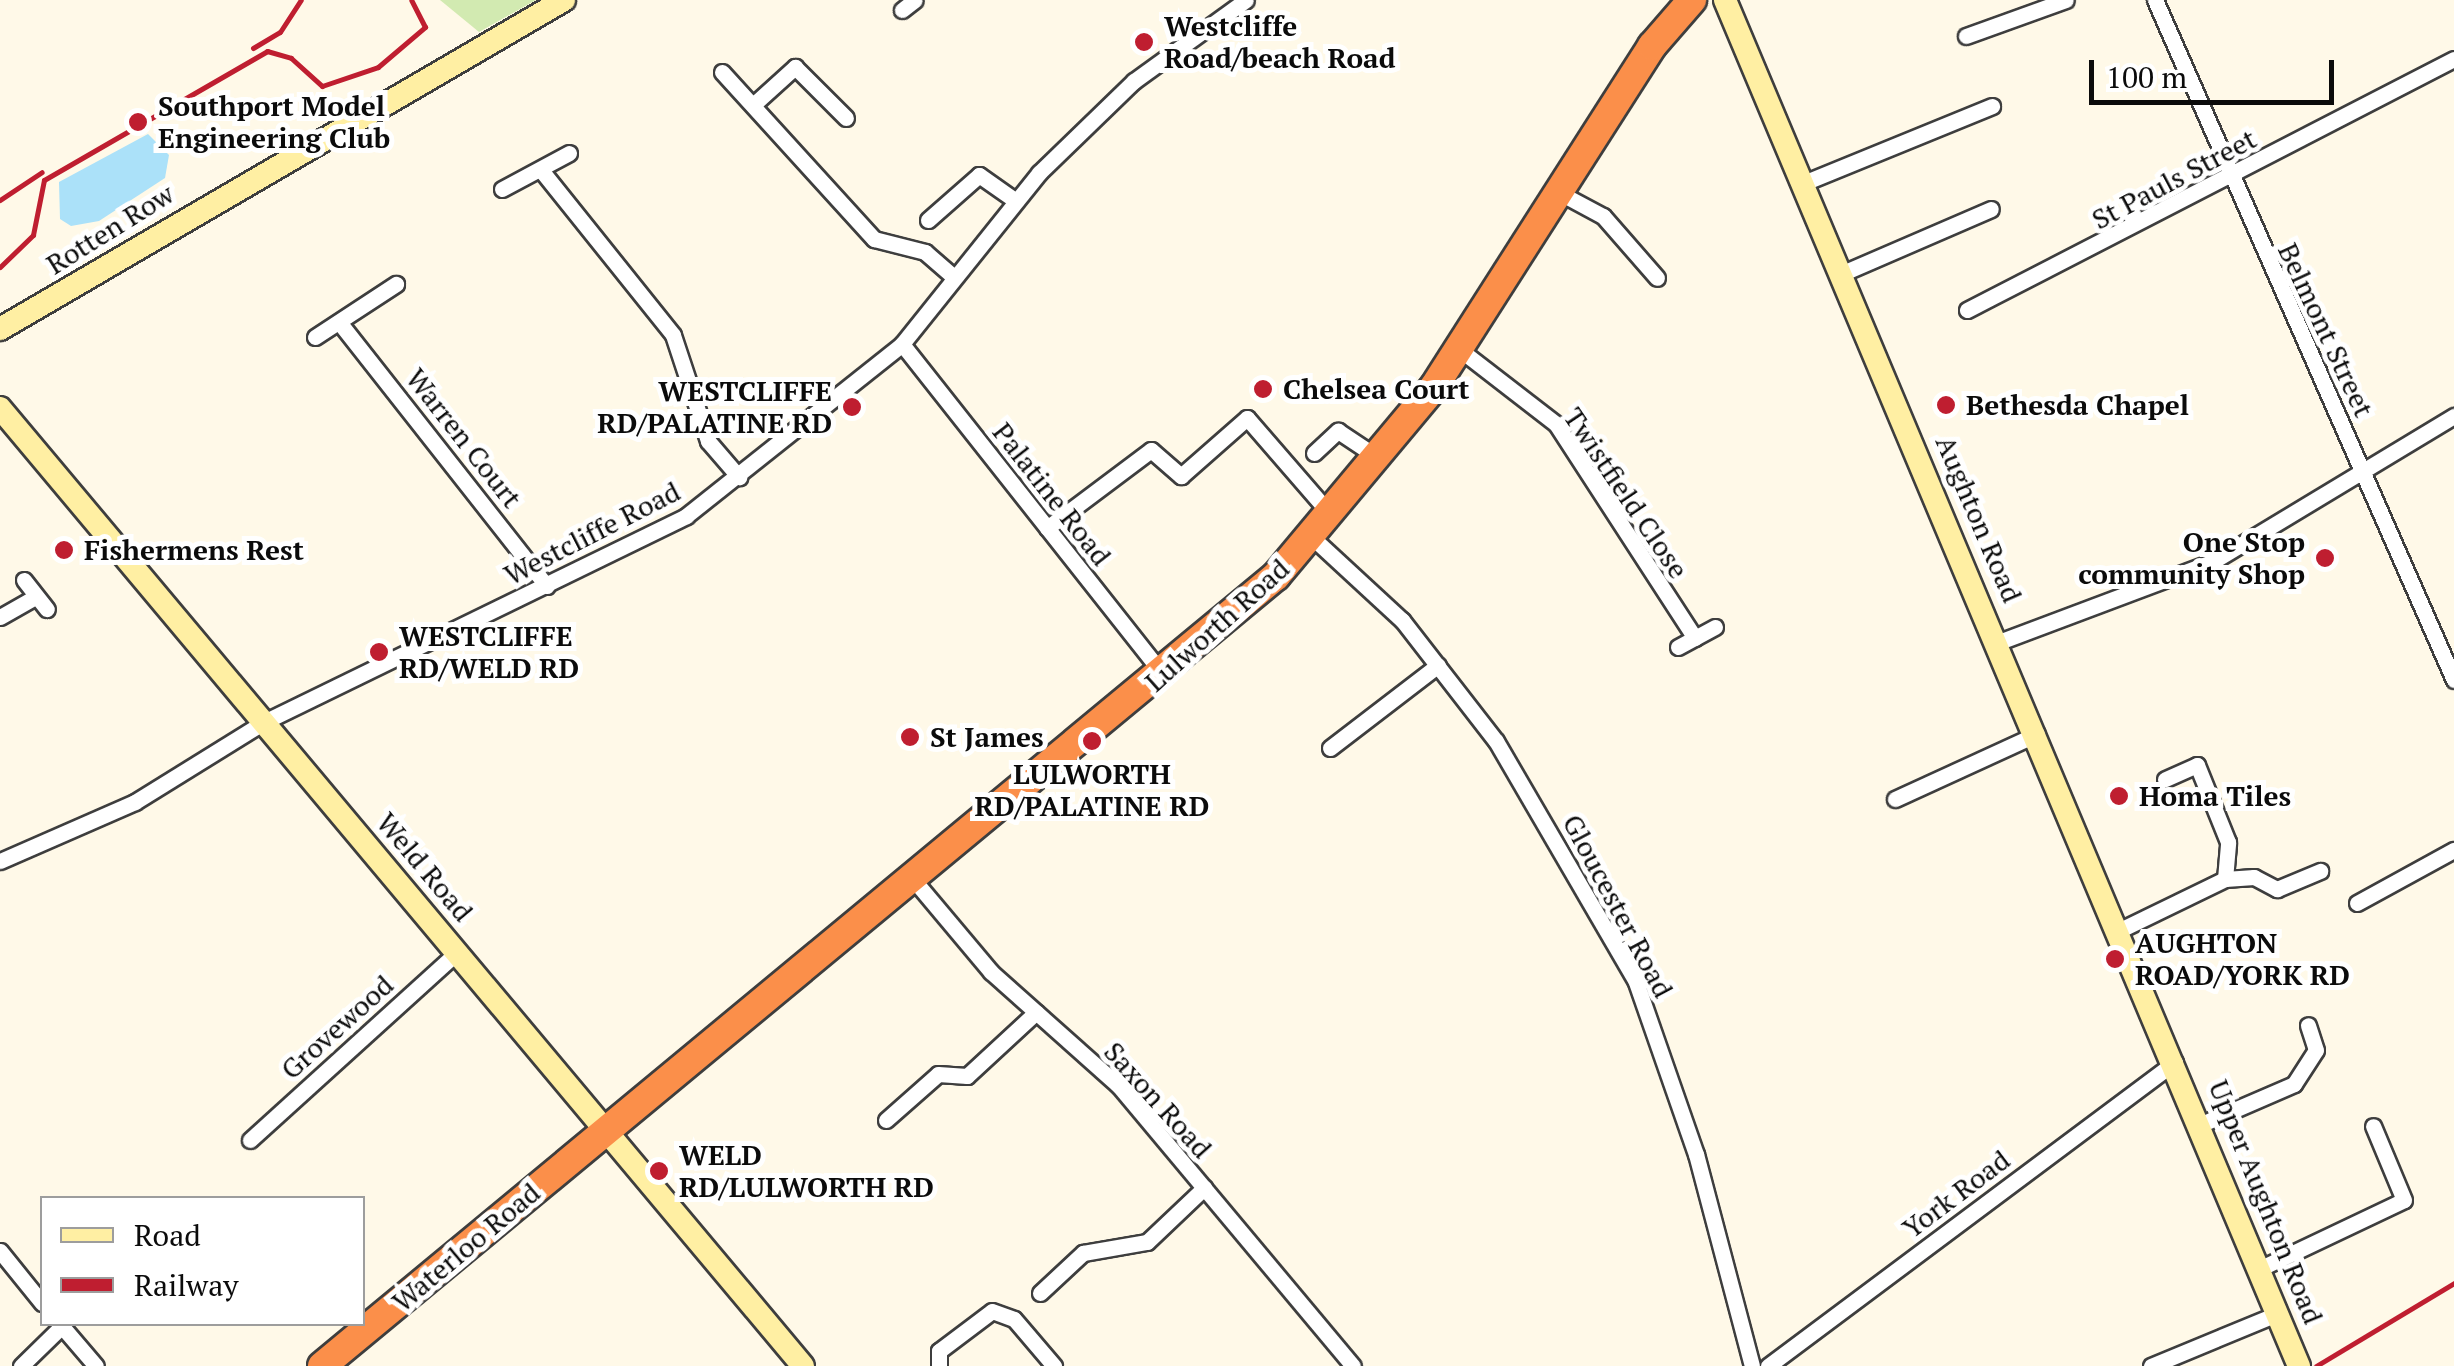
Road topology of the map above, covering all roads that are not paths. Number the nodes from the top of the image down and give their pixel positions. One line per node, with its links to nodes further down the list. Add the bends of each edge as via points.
1 (564, 0): 28 (street, Rotten Row)
2 (1246, 0): 19 (street, Westcliffe Road, via 1134,81)
3 (1692, 0): 18 (highway, Lulworth Road)
4 (1725, 0): 16 (street, Aughton Road)
5 (2066, 0): 7 (street)
6 (2154, 0): 15 (street, Belmont Street)
7 (1966, 36)
8 (2454, 59): 15 (street, St Pauls Street)
9 (722, 72): 10 (street)
10 (753, 105): 12 (street, via 795,67); 23 (street, via 874,239 924,252)
11 (1992, 106): 16 (street)
12 (846, 118)
13 (569, 153): 14 (street)
14 (541, 170): 17 (street); 37 (street, via 673,335 708,441)
15 (2229, 179): 26 (street, St Pauls Street); 36 (street, Belmont Street)
16 (1806, 182): 22 (street, Aughton Road)
17 (502, 188)
18 (1558, 192): 24 (street, via 1602,216); 31 (highway, Lulworth Road)
19 (1016, 201): 21 (street, via 979,175); 23 (street, Westcliffe Road)
20 (1991, 208): 22 (street)
21 (928, 220)
22 (1843, 274): 46 (street, Aughton Road)
23 (953, 276): 30 (street, Westcliffe Road)
24 (1657, 278)
25 (396, 284): 27 (street)
26 (1967, 310)
27 (339, 322): 29 (street); 42 (street, Warren Court)
28 (0, 329)
29 (315, 337)
30 (902, 344): 37 (street, Westcliffe Road); 39 (street, Palatine Road)
31 (1459, 349): 35 (highway, Lulworth Road); 45 (street, Twistfield Close, via 1556,424)
32 (0, 408): 51 (street, Weld Road)
33 (2454, 416): 36 (street)
34 (1314, 453): 35 (street, via 1338,431)
35 (1377, 457): 38 (highway, Lulworth Road)
36 (2364, 474): 46 (street, via 2212,562); 50 (street, Belmont Street)
37 (739, 477): 42 (street, Westcliffe Road, via 686,516)
38 (1331, 515): 39 (street, via 1248,418 1180,476 1151,450); 40 (highway, Lulworth Road)
39 (1047, 528): 49 (street, Palatine Road)
40 (1313, 538): 48 (street, Gloucester Road); 49 (highway, Lulworth Road)
41 (24, 580): 43 (street, via 41,603)
42 (547, 586): 51 (street, Westcliffe Road)
43 (0, 617)
44 (1715, 627): 45 (street)
45 (1695, 638): 47 (street)
46 (1999, 642): 52 (street, Aughton Road)
47 (1678, 648)
48 (1438, 666): 53 (street); 87 (street, Gloucester Road, via 1496,741 1636,982 1696,1154)
49 (1163, 675): 59 (highway, Lulworth Road)
50 (2454, 680)
51 (264, 722): 57 (street, Westcliffe Road, via 135,802); 63 (street, Weld Road)
52 (2037, 734): 55 (street); 62 (street, Aughton Road)
53 (1330, 748)
54 (2165, 778): 60 (street, via 2197,765 2228,842)
55 (1895, 799)
56 (2454, 850): 61 (street)
57 (0, 860)
58 (2320, 871): 60 (street, via 2277,889 2254,877)
59 (912, 879): 64 (street, Saxon Road); 70 (highway, Lulworth Road)
60 (2225, 879): 62 (street)
61 (2357, 903)
62 (2118, 931): 66 (street, Aughton Road)
63 (457, 952): 70 (street, Weld Road); 71 (street, Grovewood)
64 (1036, 1012): 67 (street, via 967,1076 938,1074); 72 (street, Saxon Road, via 1118,1085)
65 (2308, 1025): 68 (street, via 2316,1050 2294,1084)
66 (2175, 1062): 68 (street, Upper Aughton Road); 88 (street, York Road)
67 (886, 1120)
68 (2204, 1123): 74 (street, Upper Aughton Road)
69 (2373, 1126): 74 (street, via 2404,1200)
70 (609, 1127): 82 (highway, Waterloo Road); 83 (street, Weld Road, via 690,1240)
71 (250, 1140)
72 (1204, 1188): 75 (street, via 1148,1242 1083,1253); 86 (street, Saxon Road)
73 (0, 1251): 76 (street)
74 (2260, 1268): 77 (street, Upper Aughton Road)
75 (1040, 1292)
76 (40, 1301)
77 (2280, 1312): 89 (street); 90 (street, Upper Aughton Road)
78 (60, 1326): 80 (street)
79 (62, 1326): 81 (street)
80 (21, 1366)
81 (96, 1366)
82 (322, 1366)
83 (802, 1366)
84 (939, 1366): 85 (street, via 940,1351 992,1311 1014,1319)
85 (1054, 1366)
86 (1354, 1366)
87 (1752, 1366)
88 (1768, 1366)
89 (2151, 1366)
90 (2300, 1366)

